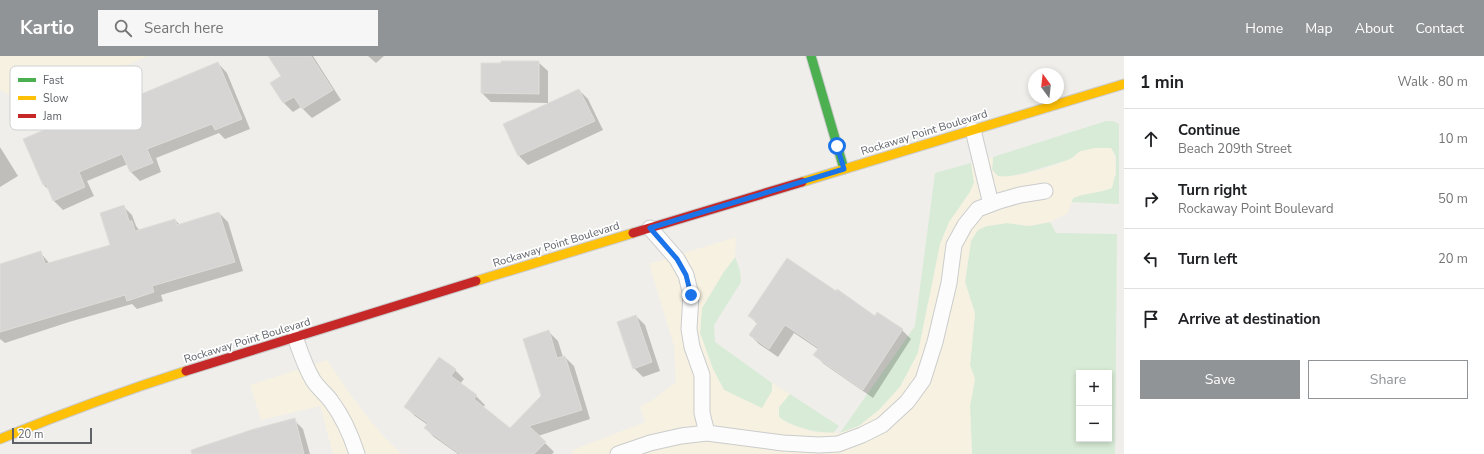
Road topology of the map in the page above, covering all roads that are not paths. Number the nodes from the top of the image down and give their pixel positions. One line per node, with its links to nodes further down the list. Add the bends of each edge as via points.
1 (811, 56): 4 (street)
2 (1124, 84): 3 (street, Rockaway Point Boulevard)
3 (972, 130): 4 (street, Rockaway Point Boulevard); 6 (lane)
4 (844, 169): 7 (street, Rockaway Point Boulevard)
5 (1046, 191): 6 (lane, via 1020,195)
6 (991, 204): 9 (lane, via 978,209 954,245 949,283 935,342 922,380 907,402 882,425 862,436 838,444 819,445)
7 (650, 228): 8 (street, Rockaway Point Boulevard); 9 (lane, via 677,259 686,275 691,295 691,341 702,375 702,413)
8 (295, 337): 10 (street, Rockaway Point Boulevard, via 143,385); 11 (lane, via 313,380 340,413)
9 (707, 433): 12 (lane, via 650,443)
10 (0, 439)
11 (357, 454)
12 (618, 454)

